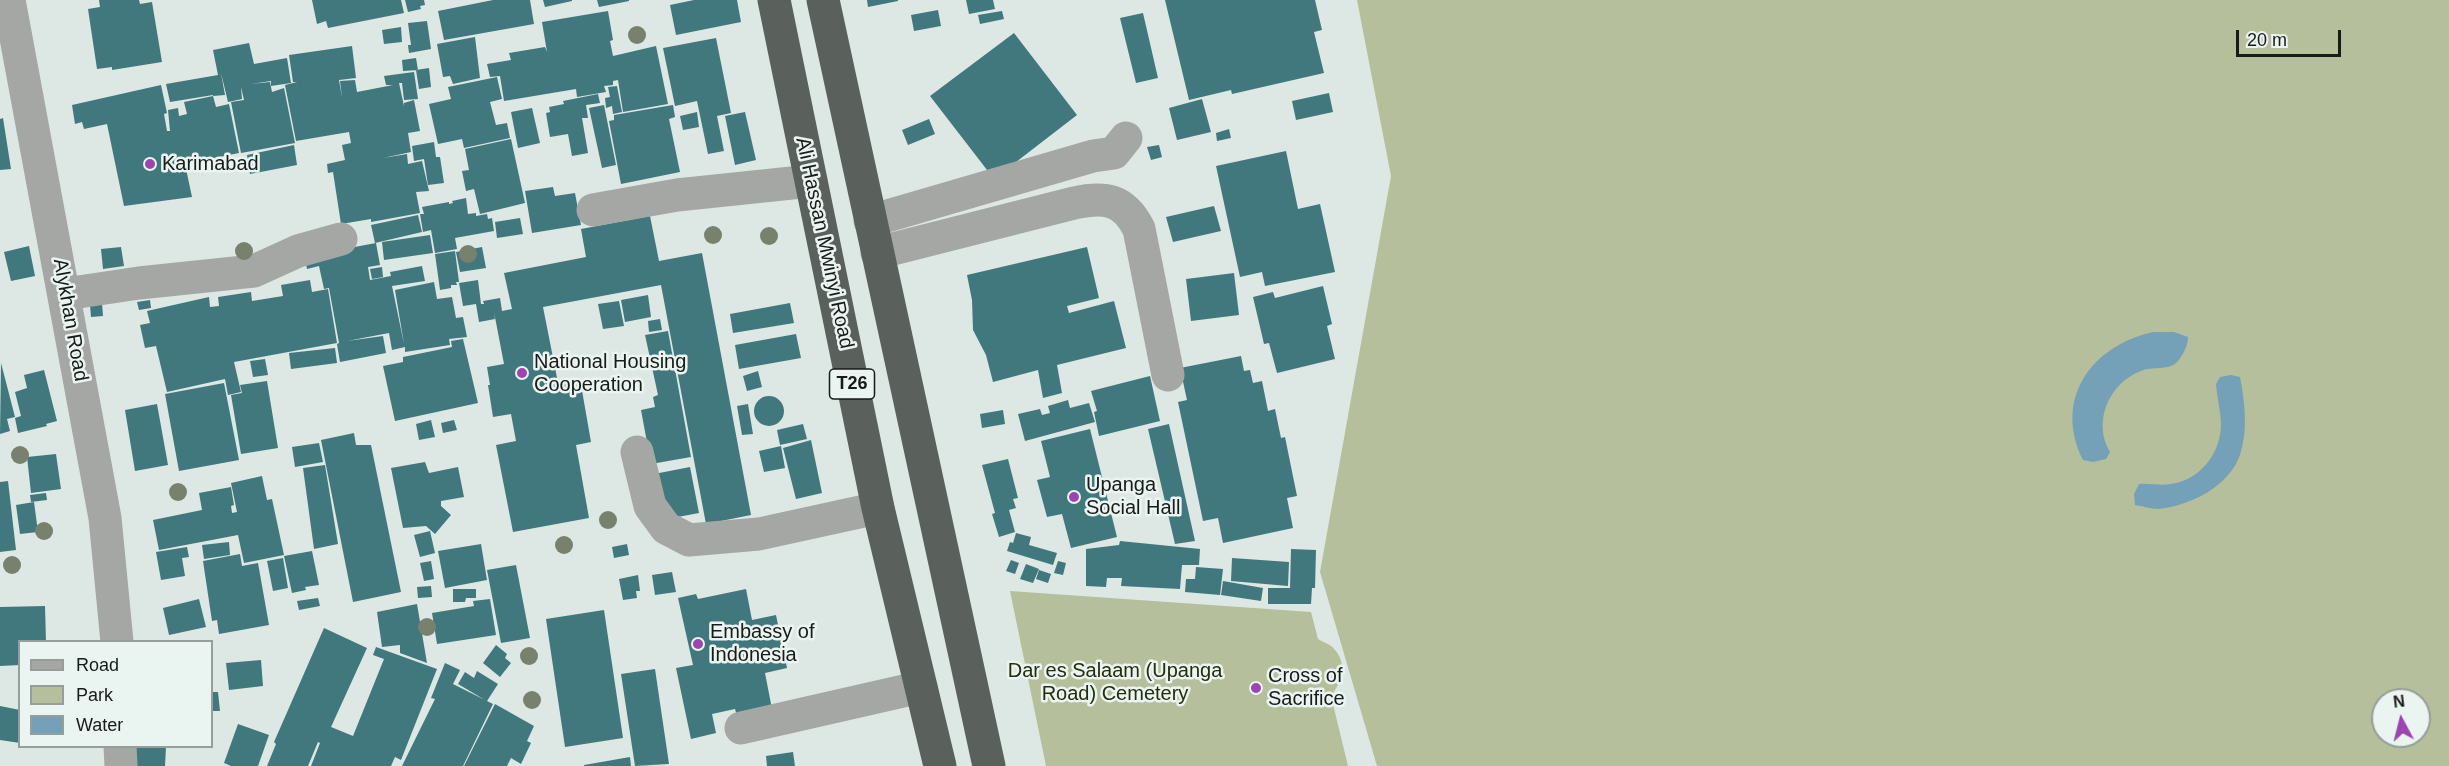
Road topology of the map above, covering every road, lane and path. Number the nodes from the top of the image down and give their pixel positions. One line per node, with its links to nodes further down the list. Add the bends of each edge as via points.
1 (9, 0): 10 (street, Alykhan Road)
2 (774, 0): 5 (highway, Ali Hassan Mwinyi Road / T26)
3 (822, 0): 7 (highway, T26)
4 (1126, 138): 7 (street, via 1114,153)
5 (811, 181): 6 (street, via 677,195); 13 (highway, Ali Hassan Mwinyi Road / T26)
6 (593, 210)
7 (870, 221): 9 (highway, T26)
8 (342, 239): 10 (street, via 297,251 254,270)
9 (877, 253): 11 (street, via 1074,203 1115,202 1139,229); 20 (highway, T26)
10 (65, 294): 14 (street, Alykhan Road, via 105,518)
11 (1168, 375)
12 (637, 452): 13 (street, via 650,506 666,528 689,540 759,534)
13 (878, 508): 15 (highway, Ali Hassan Mwinyi Road / T26)
14 (117, 640)
15 (921, 687): 16 (street); 19 (highway, Ali Hassan Mwinyi Road / T26)
16 (741, 728)
17 (120, 748): 18 (street)
18 (121, 766)
19 (939, 766)
20 (989, 766)

